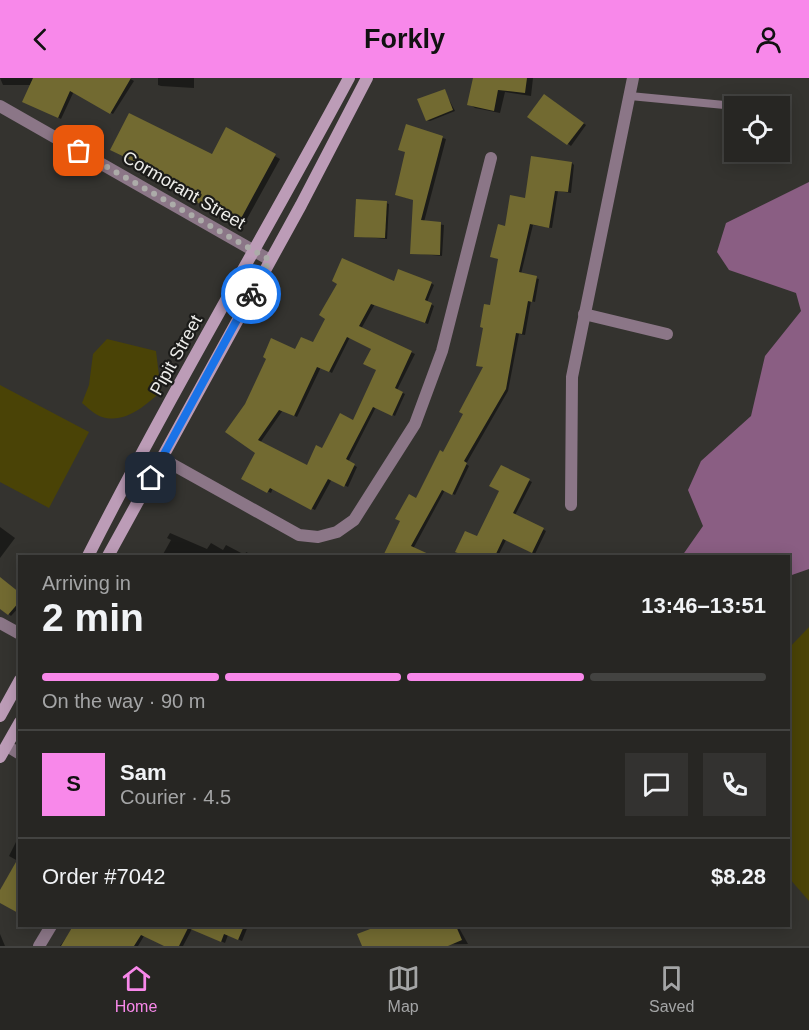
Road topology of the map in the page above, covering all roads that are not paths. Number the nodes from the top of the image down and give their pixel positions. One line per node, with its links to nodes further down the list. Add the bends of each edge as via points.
1 (350, 78): 8 (main road, Pipit Street)
2 (367, 78): 9 (main road, Pipit Street)
3 (633, 78): 4 (street)
4 (630, 96): 5 (lane); 10 (street)
5 (724, 105)
6 (0, 106): 8 (street, Cormorant Street)
7 (491, 158): 12 (street, via 442,351 415,424 354,520 337,532 318,537 299,535)
8 (256, 251): 9 (street, Cormorant Street); 14 (main road, Pipit Street, via 200,346)
9 (270, 260): 12 (main road, Pipit Street)
10 (585, 314): 11 (street); 13 (street, via 572,377)
11 (667, 334)
12 (161, 458): 15 (main road, Pipit Street)
13 (571, 504)
14 (89, 555)
15 (109, 555)
16 (0, 623): 17 (street)
17 (18, 633)
18 (18, 684): 19 (main road)
19 (0, 716)
20 (18, 726): 21 (main road)
21 (3, 752): 22 (street)
22 (18, 754)
23 (50, 927): 24 (street)
24 (39, 946)

